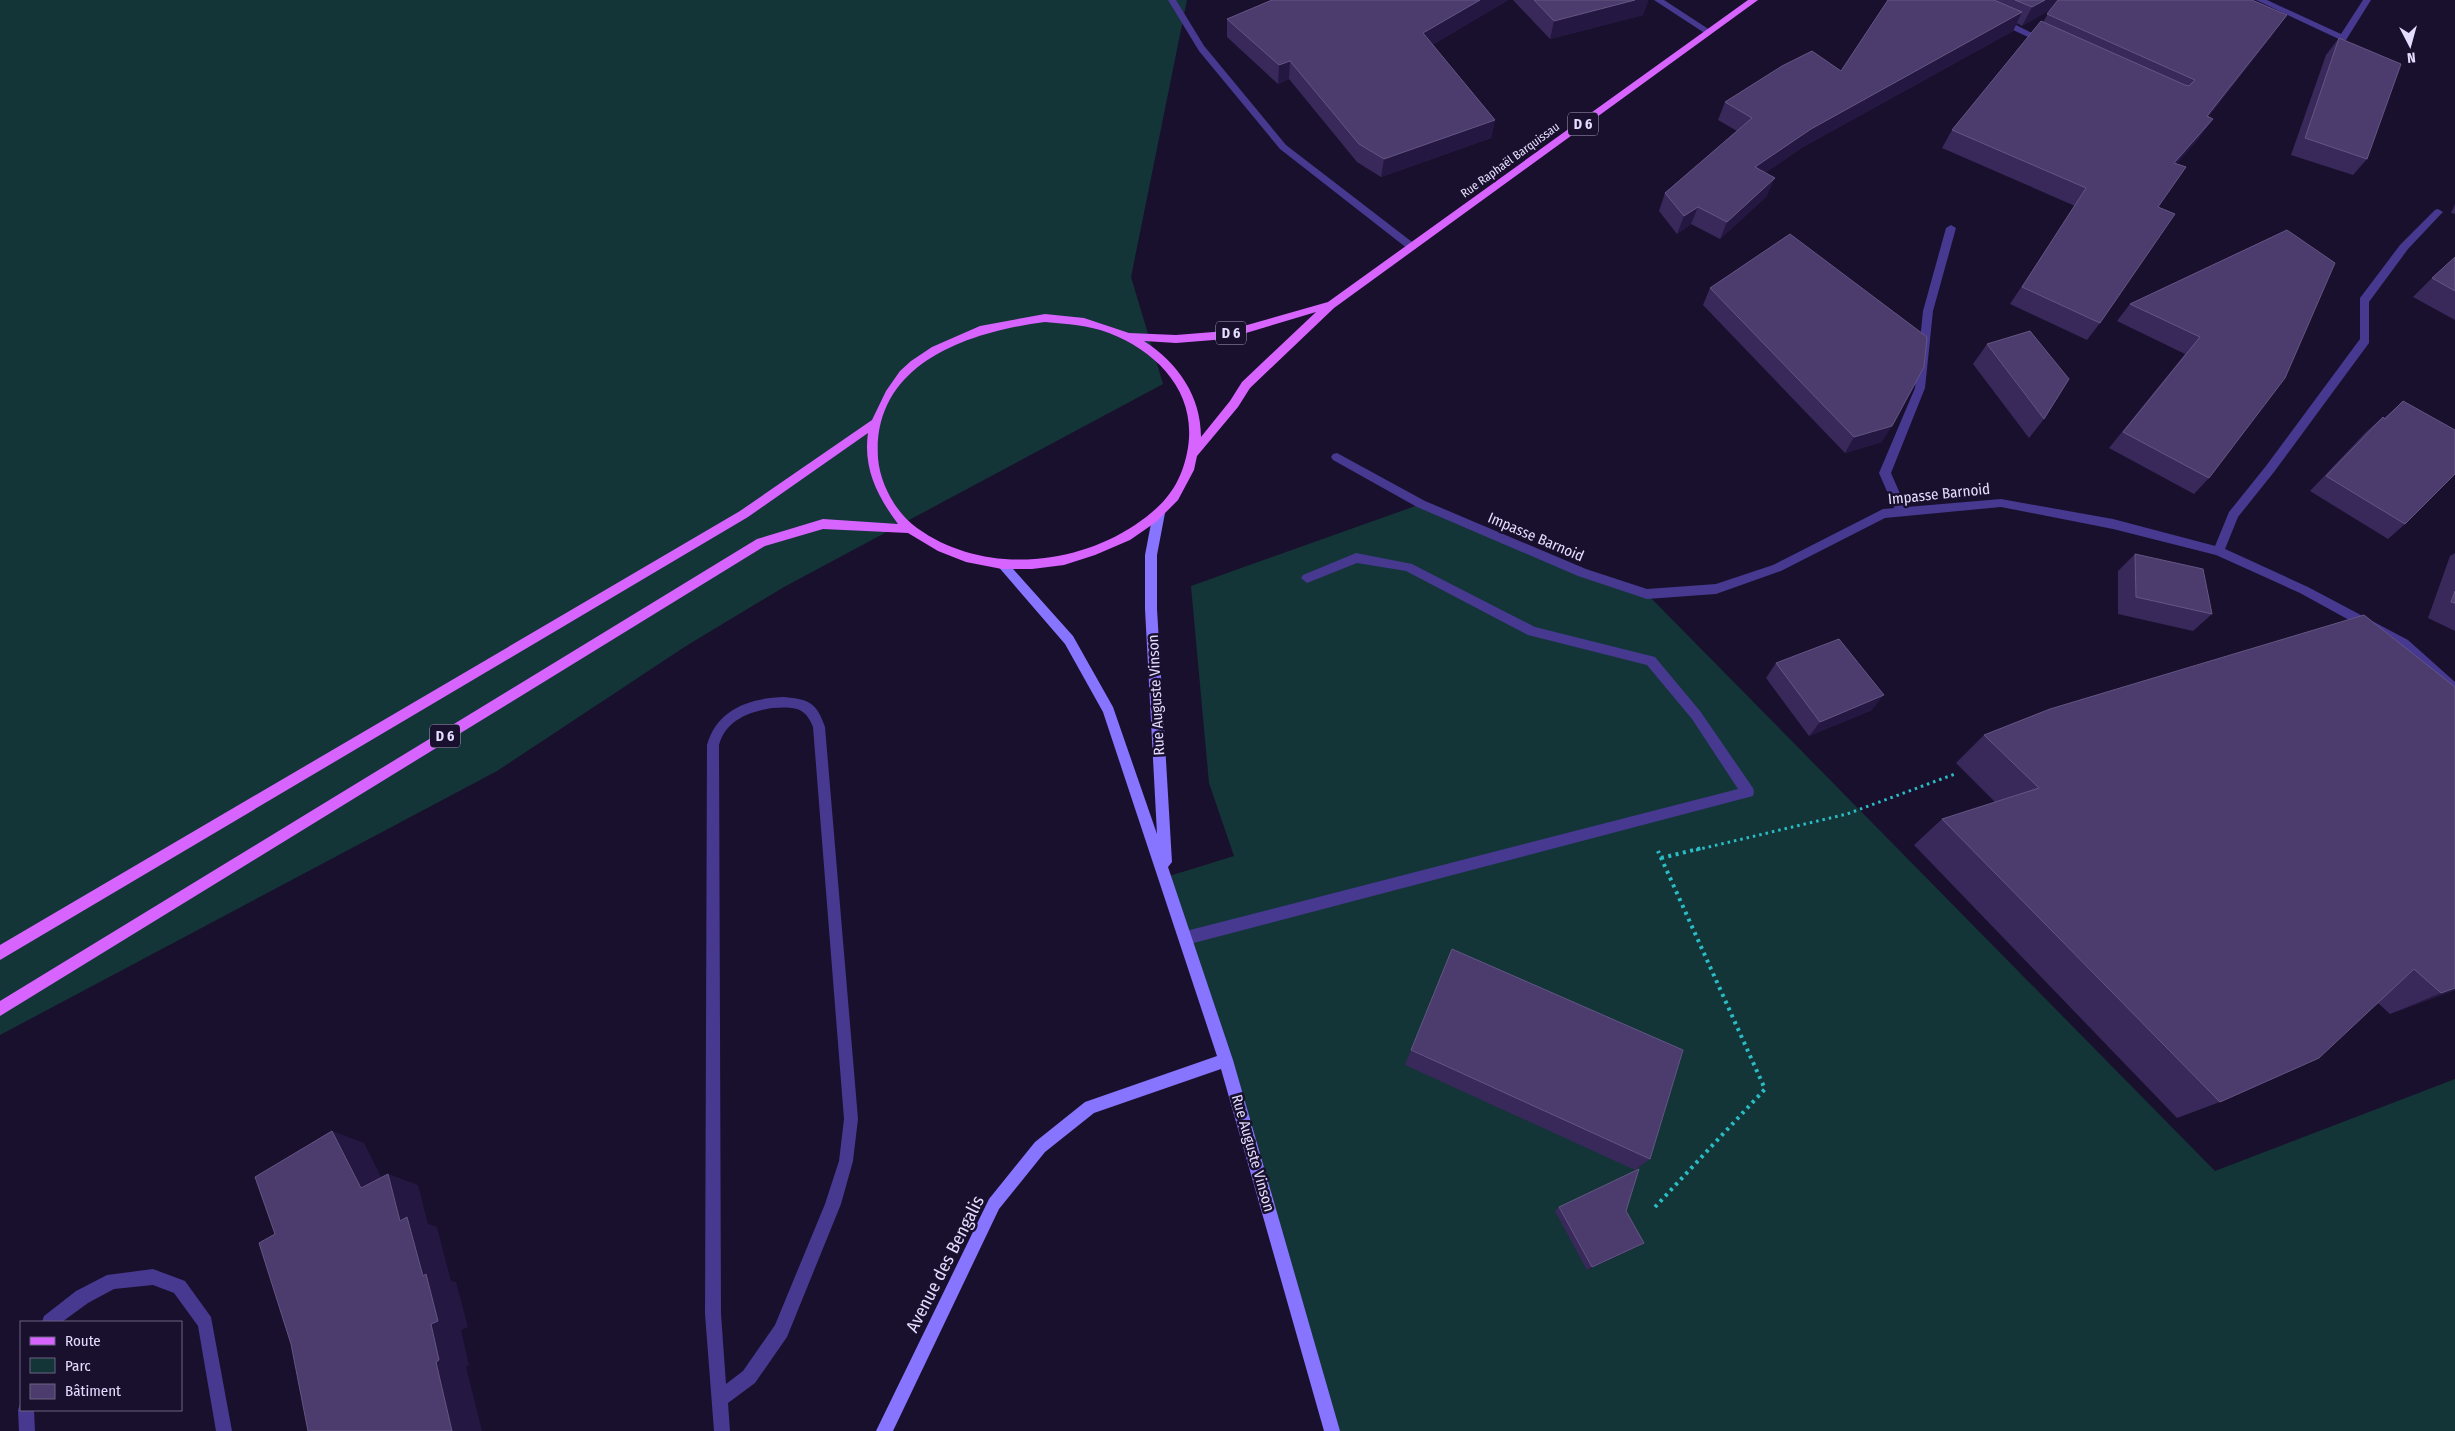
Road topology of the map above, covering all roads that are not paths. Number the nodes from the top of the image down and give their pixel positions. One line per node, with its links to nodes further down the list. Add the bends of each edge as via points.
1 (1172, 0): 11 (street, via 1202,49 1284,147)
2 (1658, 0): 7 (street)
3 (1754, 0): 7 (main road, Rue Raphaël Barquissau / D 6)
4 (2260, 0): 5 (street, via 2343,38)
5 (2367, 0)
6 (1989, 16): 8 (street)
7 (1709, 32): 11 (main road, Rue Raphaël Barquissau / D 6)
8 (2051, 44)
9 (2438, 212): 20 (street, via 2404,247 2364,301 2364,340 2233,515)
10 (1951, 228): 17 (street, via 1928,311 1920,388 1885,473)
11 (1412, 247): 12 (main road, Rue Raphaël Barquissau / D 6)
12 (1330, 304): 13 (main road, Rue Raphaël Barquissau / D 6, via 1226,335 1176,339); 15 (main road, Rue Raphaël Barquissau / D 6, via 1246,385)
13 (1129, 336): 14 (main road, via 1089,323 1044,318 1000,323 957,337 920,360 902,377 891,389); 15 (main road, via 1161,358 1184,386 1196,418)
14 (874, 423): 19 (main road, via 871,460 883,497); 26 (main road, D 6, via 744,514)
15 (1194, 453): 18 (main road, via 1183,484)
16 (1337, 457): 17 (street, Impasse Barnoid, via 1421,504 1582,573 1647,594 1716,589 1777,568 1884,514)
17 (1902, 512): 20 (street, Impasse Barnoid, via 2001,503 2113,524)
18 (1159, 514): 21 (main road, via 1116,544 1061,562); 24 (main road, Rue Auguste Vinson, via 1151,555 1151,609)
19 (909, 529): 21 (main road, via 951,553); 27 (main road, D 6, via 823,524 761,542)
20 (2219, 551): 23 (street, Impasse Barnoid, via 2304,590 2404,644)
21 (1002, 564): 24 (main road, Rue Auguste Vinson, via 1069,640 1109,711)
22 (1307, 578): 25 (street, via 1356,558 1408,567 1532,631 1651,661 1696,716 1748,792)
23 (2455, 690)
24 (1166, 877): 25 (main road, Rue Auguste Vinson)
25 (1186, 938): 28 (main road, Rue Auguste Vinson)
26 (0, 953)
27 (0, 1009)
28 (1226, 1060): 35 (main road, Avenue des Bengalis, via 1090,1107 1040,1147 994,1204); 36 (main road, Rue Auguste Vinson)
29 (51, 1321): 33 (street, via 82,1297 112,1282 153,1277 180,1287 205,1323)
30 (720, 1399): 30 (street, via 749,1376 781,1331 833,1204 846,1161 851,1119 819,727 812,710 798,702 772,702 735,714 716,732 713,745 713,1314); 34 (street)
31 (26, 1411): 32 (street)
32 (27, 1431)
33 (224, 1431)
34 (722, 1431)
35 (884, 1431)
36 (1332, 1431)

